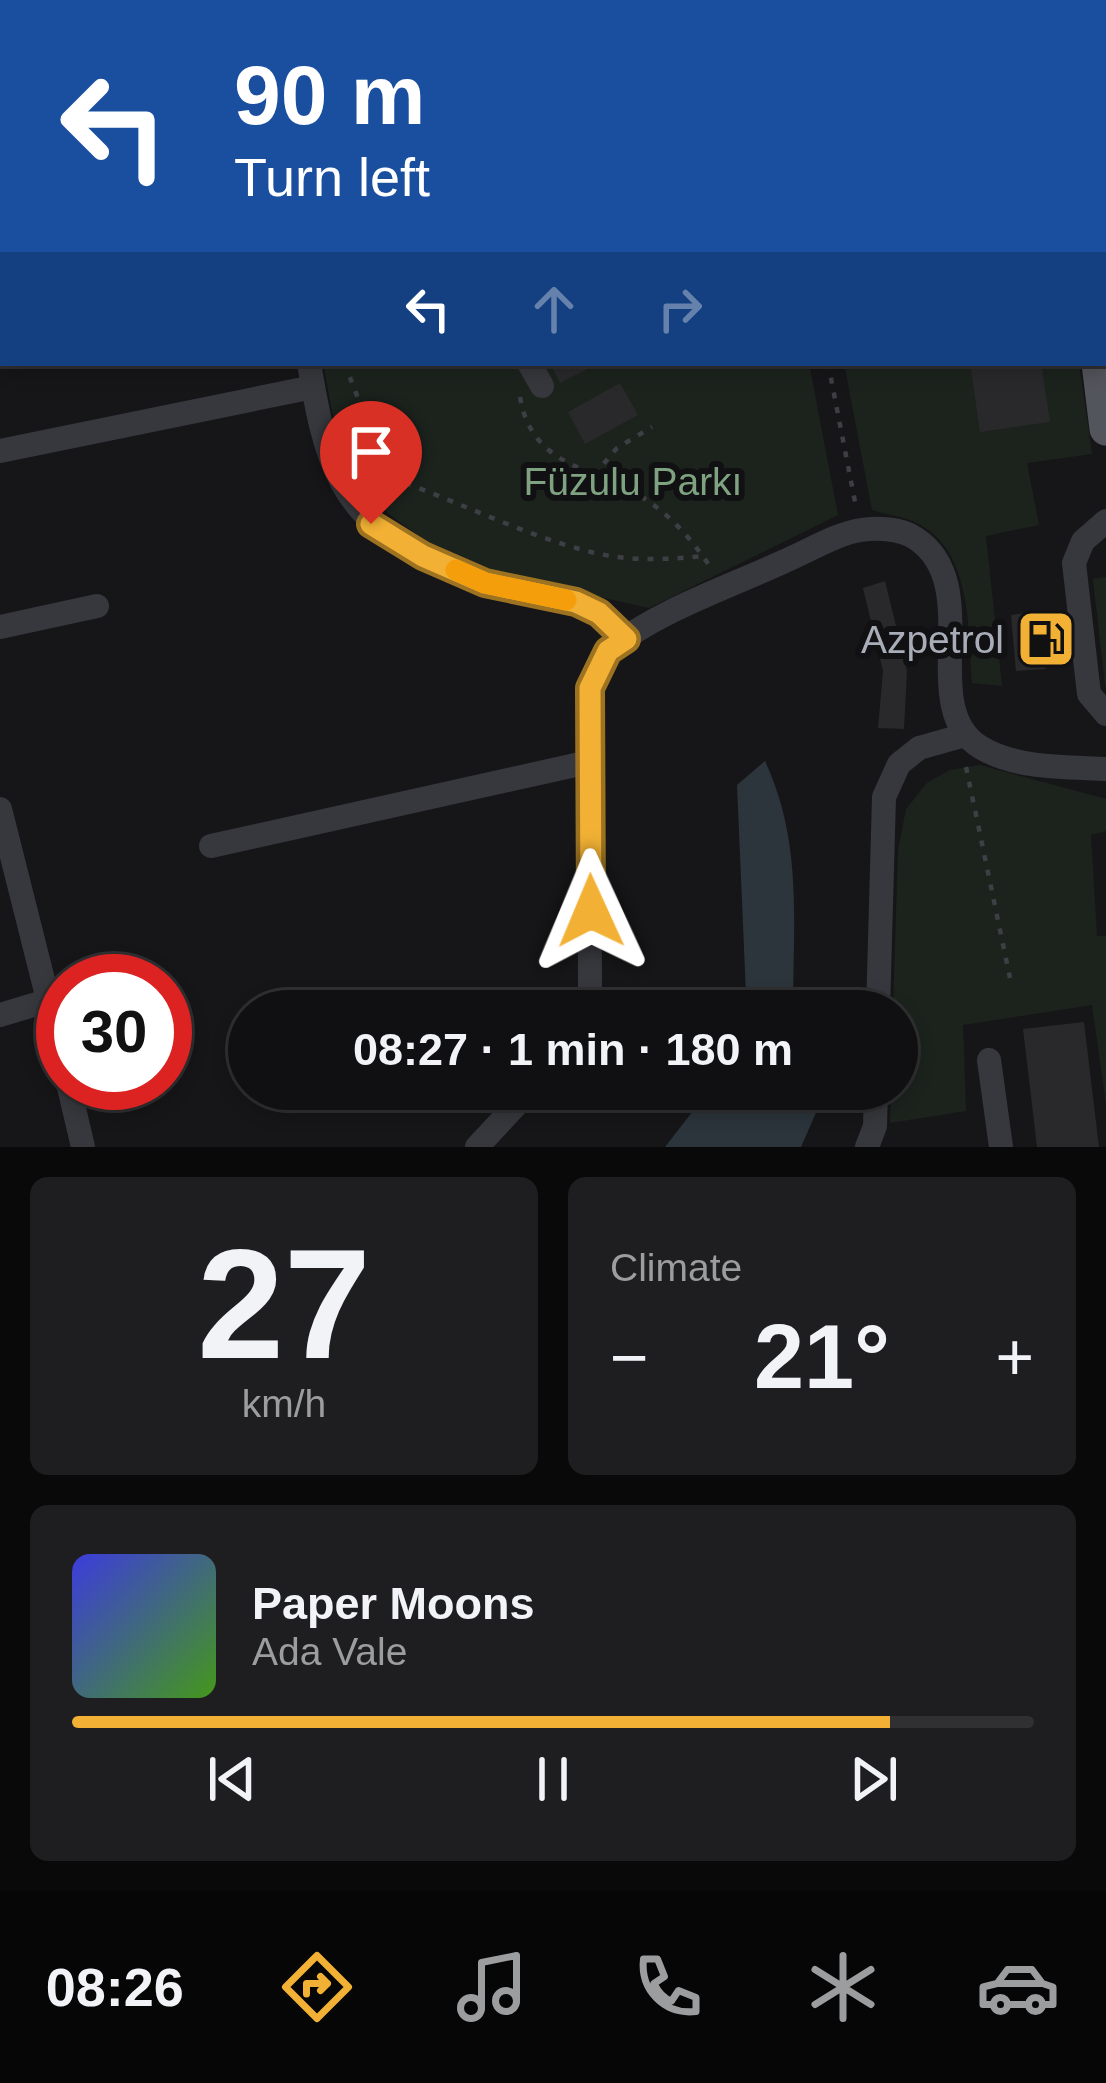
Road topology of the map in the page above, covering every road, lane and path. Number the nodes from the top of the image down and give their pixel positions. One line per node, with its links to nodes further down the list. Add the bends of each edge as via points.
1 (346, 366): 13 (path, via 387,457 408,484 611,556)
2 (530, 366): 6 (street)
3 (829, 366): 12 (path)
4 (1098, 366): 8 (main road)
5 (311, 375): 9 (street); 17 (street, via 329,460 371,524 485,583 576,602)
6 (531, 389): 10 (path, via 536,439)
7 (652, 428): 10 (path, via 617,448)
8 (1106, 428)
9 (0, 452)
10 (594, 475): 13 (path, via 641,496)
11 (1106, 521): 18 (street, via 1083,541 1074,563 1089,694)
12 (861, 530): 14 (street); 19 (street, via 911,534 943,572 952,698)
13 (704, 556): 14 (path)
14 (719, 591): 17 (street)
15 (97, 607): 16 (street)
16 (0, 627)
17 (626, 639): 20 (street, via 608,651 590,688)
18 (1106, 714)
19 (972, 741): 21 (street, via 1003,758); 25 (path, via 964,772); 27 (street, via 919,748 899,764 884,796)
20 (589, 762): 23 (street); 26 (street)
21 (1106, 770)
22 (0, 808): 24 (street)
23 (211, 846)
24 (38, 954)
25 (1010, 978)
26 (590, 990)
27 (879, 990)
28 (36, 1004): 29 (street)
29 (0, 1015)
30 (988, 1060): 37 (street)
31 (74, 1110): 34 (street)
32 (511, 1110): 35 (street)
33 (875, 1110): 36 (street)
34 (83, 1147)
35 (477, 1147)
36 (867, 1147)
37 (1001, 1147)

